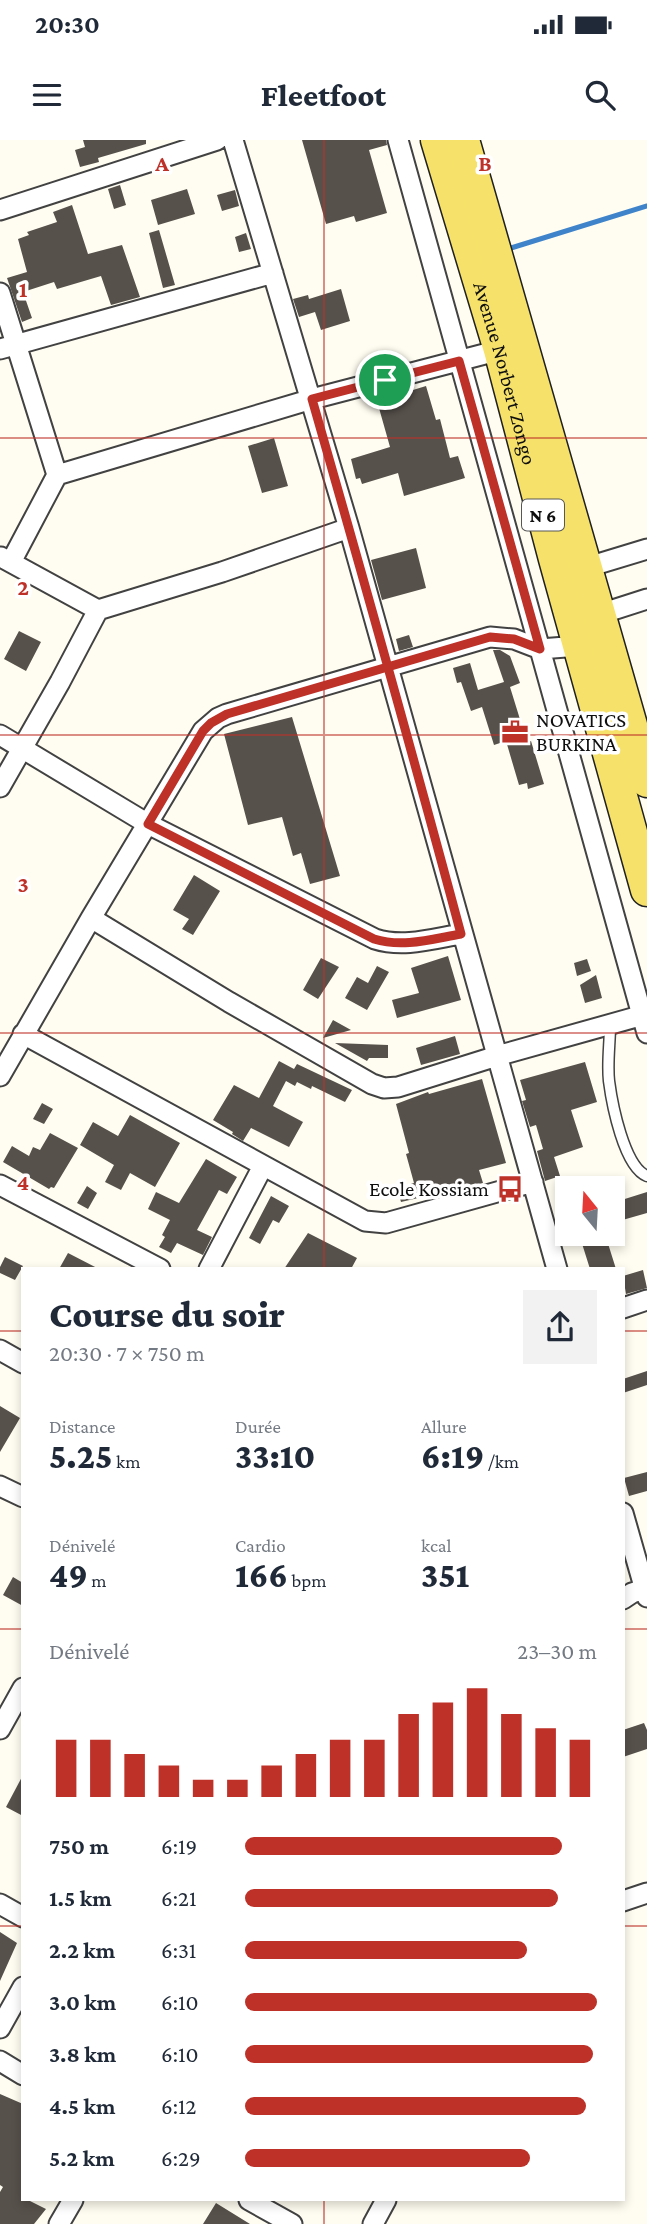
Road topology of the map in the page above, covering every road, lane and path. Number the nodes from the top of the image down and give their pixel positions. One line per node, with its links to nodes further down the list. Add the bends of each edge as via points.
1 (217, 140): 6 (street)
2 (233, 140): 7 (street)
3 (398, 140): 11 (street)
4 (437, 140): 10 (main road, Avenue Norbert Zongo / N 6)
5 (463, 140): 17 (main road, Avenue Norbert Zongo / N 6)
6 (0, 210)
7 (273, 273): 9 (street); 12 (street)
8 (0, 293): 9 (street)
9 (8, 347): 13 (street)
10 (500, 349): 11 (street); 17 (main road, Avenue Norbert Zongo / N 6)
11 (459, 361): 12 (street); 21 (street)
12 (312, 399): 13 (street); 14 (street)
13 (57, 475): 16 (street)
14 (349, 528): 19 (street); 22 (street)
15 (647, 549): 17 (street)
16 (6, 559): 19 (street)
17 (572, 572): 20 (main road, Avenue Norbert Zongo / N 6)
18 (647, 599): 20 (street)
19 (98, 610): 24 (street)
20 (584, 628): 21 (street); 25 (main road, Avenue Norbert Zongo / N 6); 28 (main road, Avenue Norbert Zongo / N 6)
21 (540, 649): 22 (street, via 514,639 490,637); 31 (street)
22 (387, 668): 27 (street, via 218,718 203,731); 30 (street)
23 (0, 735): 24 (street)
24 (22, 748): 26 (street); 27 (street)
25 (647, 781)
26 (0, 787)
27 (148, 824): 29 (street); 30 (street, via 374,939 403,944)
28 (647, 890)
29 (91, 918): 33 (street); 34 (street, via 378,1087 398,1087)
30 (461, 934): 34 (street)
31 (645, 1021): 32 (street)
32 (610, 1025): 34 (street); 37 (lane, via 609,1079 622,1137 634,1167)
33 (23, 1034): 35 (street); 36 (street)
34 (497, 1056): 38 (street)
35 (0, 1076)
36 (263, 1166): 38 (street, via 355,1217 378,1224); 41 (street)
37 (647, 1176)
38 (533, 1182): 42 (street)
39 (0, 1185): 40 (street)
40 (156, 1267)
41 (210, 1267)
42 (556, 1267)
43 (647, 1300): 44 (street)
44 (625, 1307)
45 (0, 1350): 46 (street)
46 (21, 1362)
47 (0, 1486): 48 (street)
48 (21, 1496)
49 (625, 1520): 50 (street)
50 (646, 1591): 51 (street)
51 (625, 1598)
52 (21, 1692): 53 (street)
53 (0, 1729)
54 (647, 1893): 55 (street)
55 (625, 1900)
56 (0, 1904): 57 (street)
57 (21, 1916)
58 (21, 1991): 59 (street)
59 (0, 2028)
60 (0, 2061): 61 (street)
61 (21, 2074)
62 (71, 2201): 65 (street)
63 (251, 2201): 66 (street)
64 (385, 2201): 67 (street)
65 (59, 2224)
66 (292, 2224)
67 (373, 2224)

